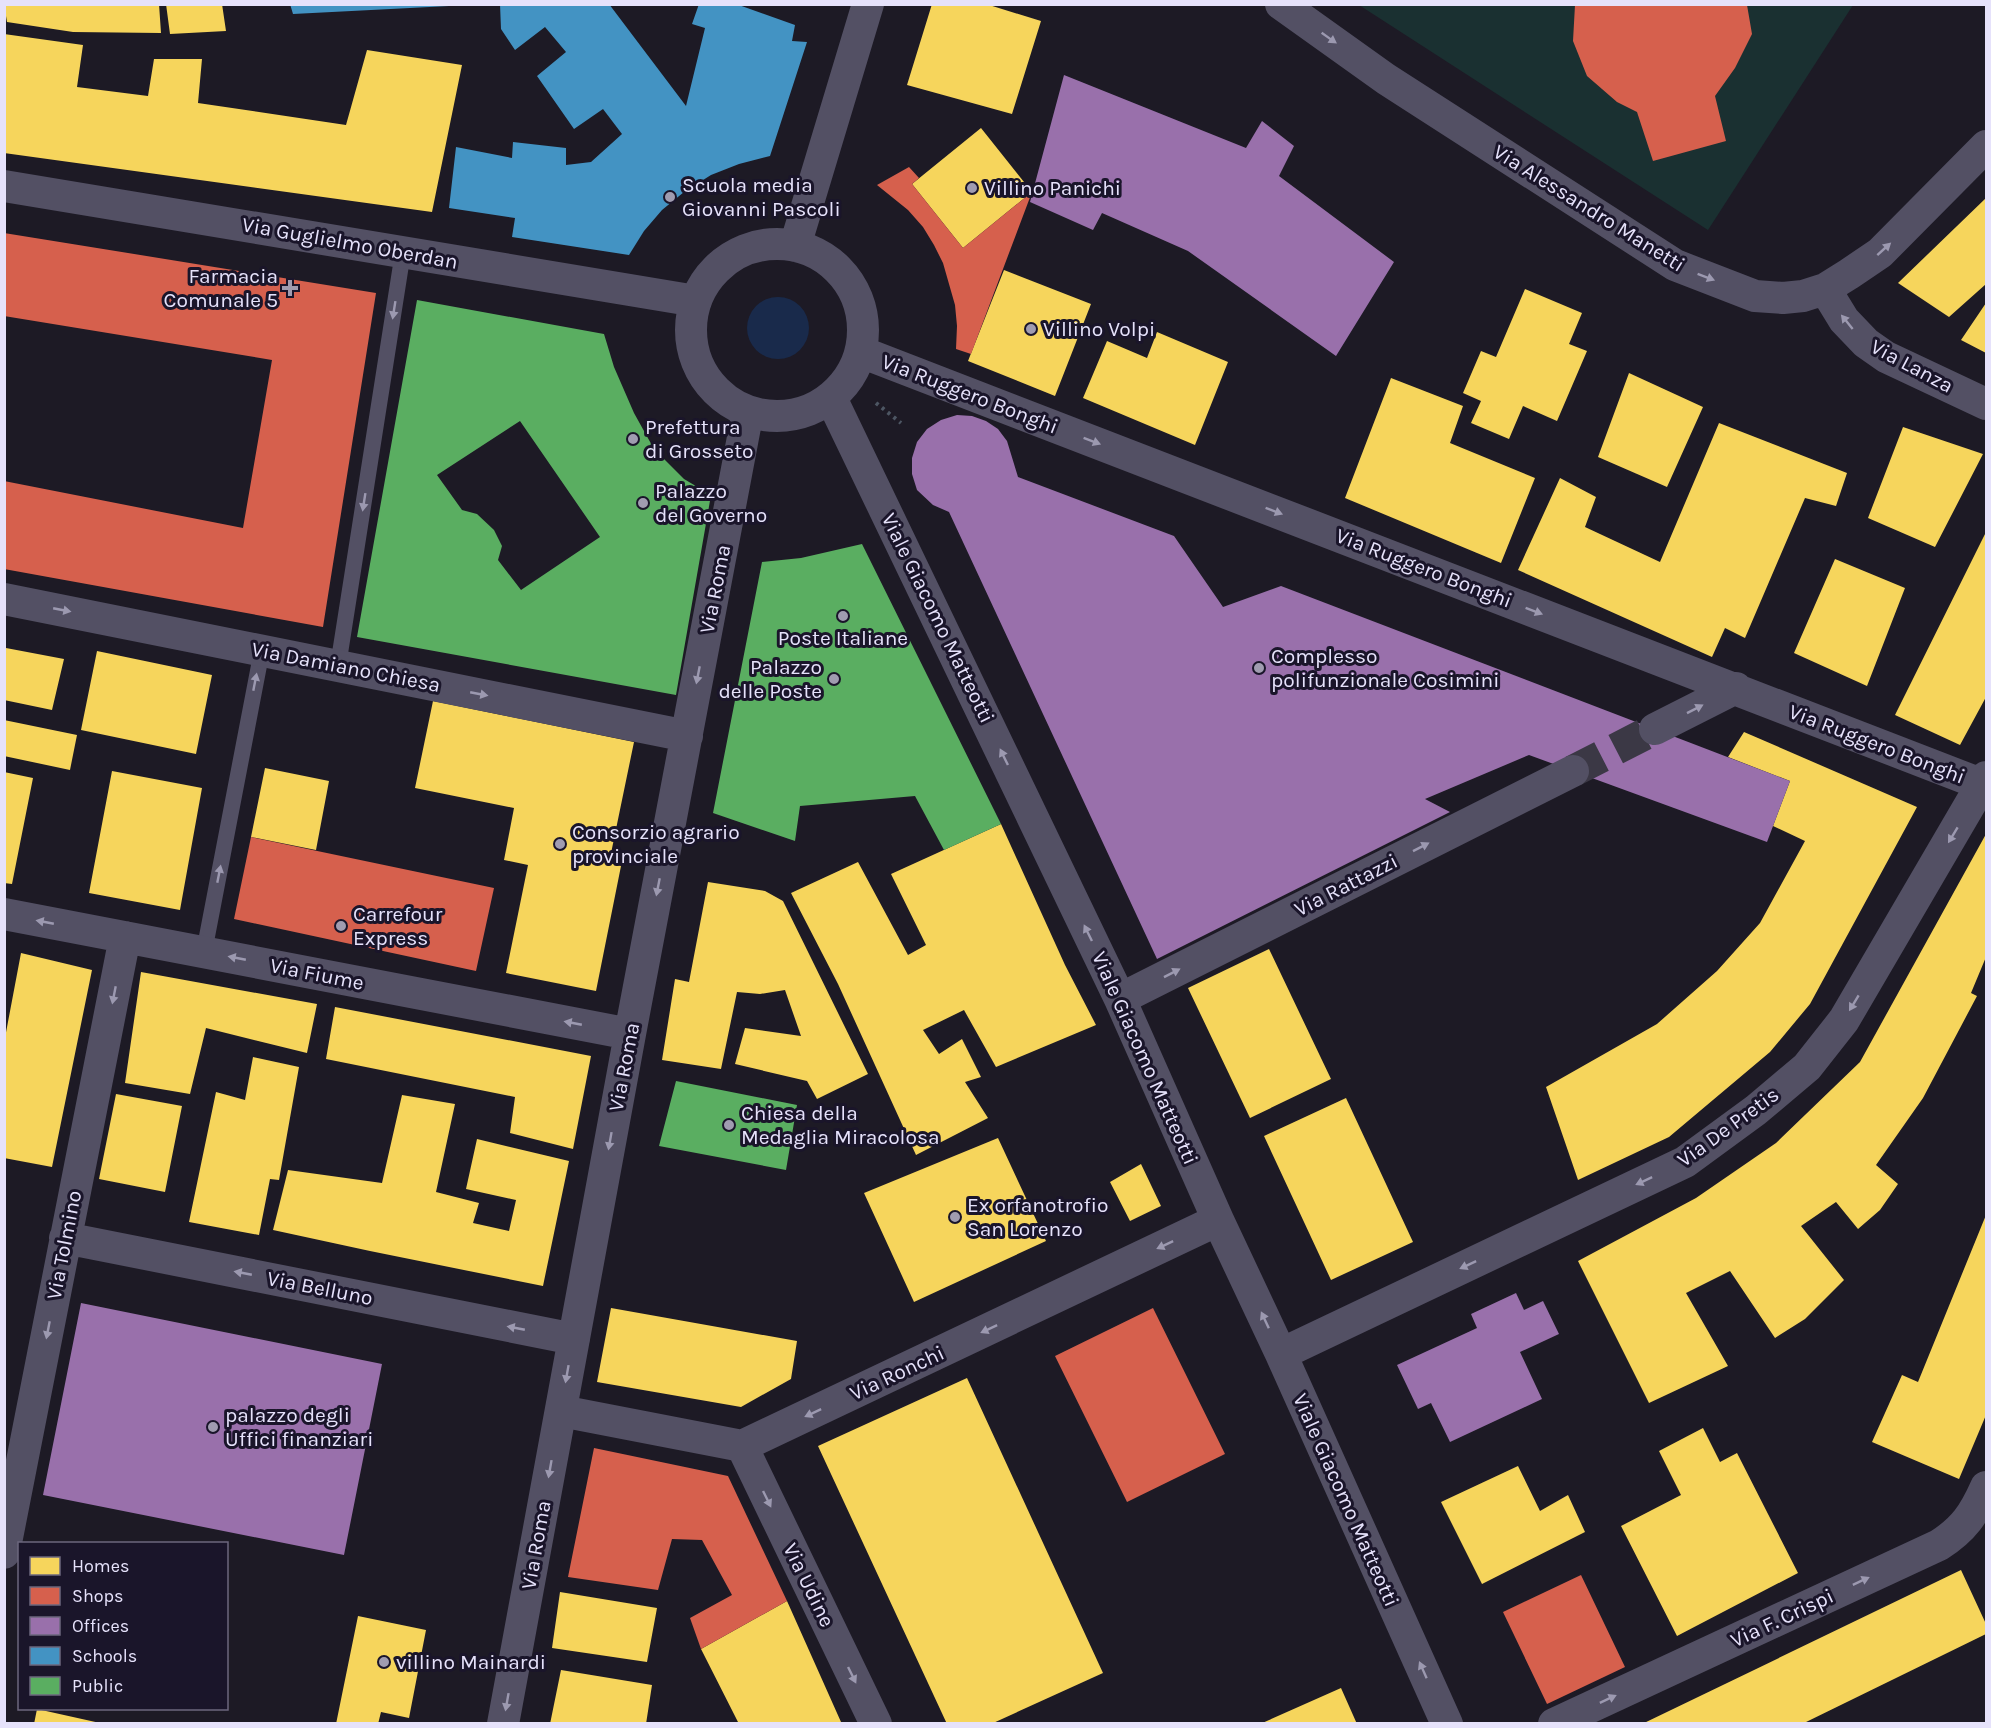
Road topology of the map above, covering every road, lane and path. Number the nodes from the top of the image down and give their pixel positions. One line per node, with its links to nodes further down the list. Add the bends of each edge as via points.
1 (868, 4): 5 (street)
2 (1281, 4): 7 (street, Via Alessandro Manetti, one-way to 7, via 1386,79 1675,265 1755,296 1783,298)
3 (1986, 146): 7 (street, Via Alessandro Manetti, one-way to 3, via 1880,253)
4 (4, 186): 6 (street, Via Guglielmo Oberdan)
5 (795, 246): 8 (street, via 754,247 735,255 718,267); 9 (street, via 821,256 843,274 857,298 863,324)
6 (404, 252): 8 (street, Via Guglielmo Oberdan); 15 (lane, one-way to 15)
7 (1825, 289): 11 (street, Via Lanza, one-way to 7, via 1886,357 1866,343 1844,320)
8 (696, 301): 12 (street, via 691,328 702,371 724,398)
9 (861, 352): 10 (street, via 848,381); 16 (street, Via Ruggero Bonghi, one-way to 16)
10 (831, 398): 12 (street, via 805,412 777,416); 24 (street, Viale Giacomo Matteotti, one-way to 10)
11 (1986, 404)
12 (748, 411): 18 (street, Via Roma, one-way to 18)
13 (4, 598): 14 (street, Via Damiano Chiesa, one-way to 14)
14 (261, 650): 15 (street, Via Damiano Chiesa); 23 (lane, one-way to 14)
15 (338, 666): 18 (street, Via Damiano Chiesa, one-way to 18)
16 (1736, 688): 17 (street, one-way to 16); 20 (street, Via Ruggero Bonghi)
17 (1655, 729)
18 (687, 736): 25 (street, Via Roma, one-way to 25)
19 (1573, 771): 24 (street, Via Rattazzi, one-way to 19)
20 (1985, 783): 29 (street, Via De Pretis, one-way to 29, via 1844,1020 1807,1067 1756,1110 1685,1162)
21 (4, 914): 22 (street, Via Fiume, one-way to 21)
22 (125, 937): 23 (street, Via Fiume); 27 (street, Via Tolmino, one-way to 27)
23 (204, 952): 25 (street, Via Fiume, one-way to 23)
24 (1120, 999): 26 (street, Viale Giacomo Matteotti)
25 (630, 1034): 28 (street, Via Roma, one-way to 28)
26 (1218, 1220): 29 (street, Viale Giacomo Matteotti, one-way to 26); 31 (street, Via Ronchi, one-way to 31)
27 (65, 1238): 28 (street, Via Belluno, one-way to 27); 34 (street, Via Tolmino, one-way to 34)
28 (574, 1339): 30 (street, Via Roma, one-way to 30)
29 (1281, 1354): 37 (street, Viale Giacomo Matteotti, one-way to 29)
30 (561, 1411): 31 (street); 35 (street, Via Roma, one-way to 35)
31 (742, 1446): 36 (street, Via Udine, one-way to 36)
32 (1986, 1487): 33 (street, Via F. Crispi, via 1978,1506)
33 (1977, 1527): 38 (street, Via F. Crispi, one-way to 33)
34 (4, 1553)
35 (503, 1724)
36 (876, 1724)
37 (1447, 1724)
38 (1554, 1724)

